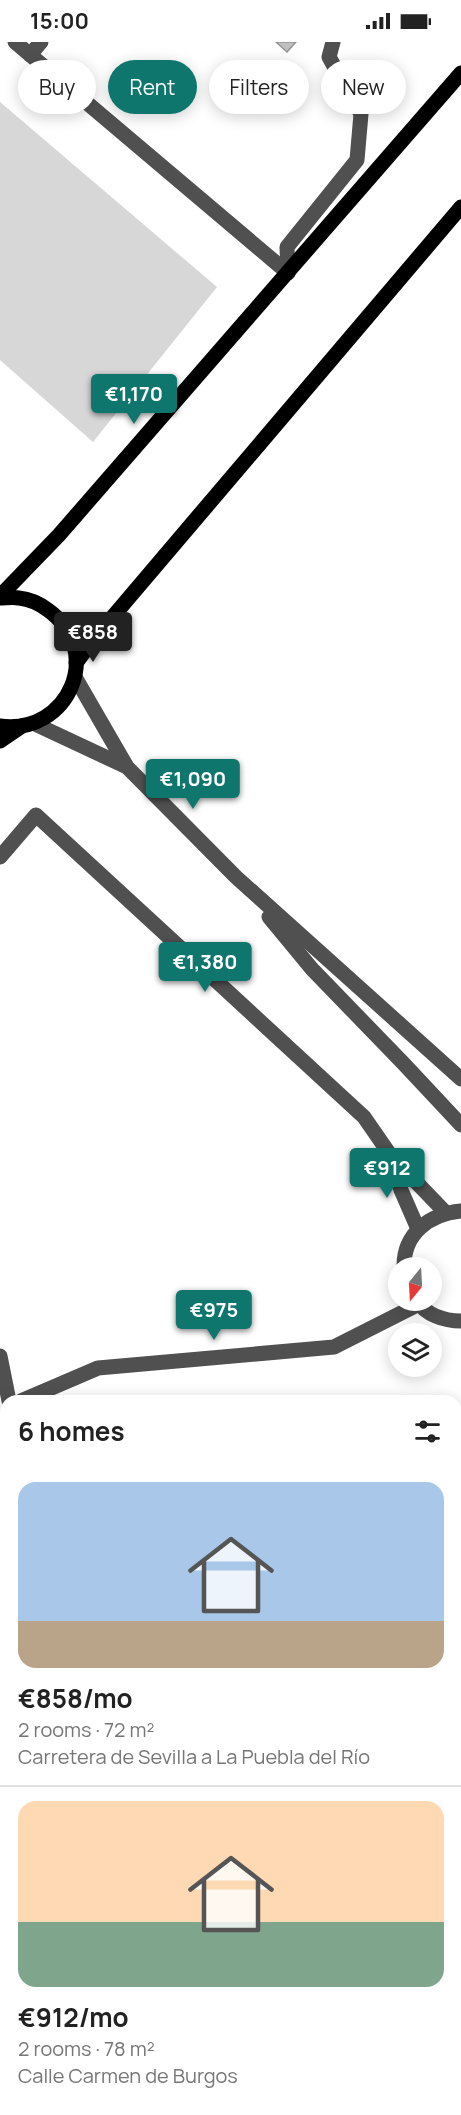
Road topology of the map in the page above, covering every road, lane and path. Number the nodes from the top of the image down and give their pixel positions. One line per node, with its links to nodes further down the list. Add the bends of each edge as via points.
1 (15, 42): 4 (street)
2 (41, 42): 4 (street)
3 (333, 42): 7 (street, via 329,57 361,114 357,160 287,247)
4 (30, 55): 7 (street)
5 (461, 74): 7 (main road)
6 (461, 207): 9 (main road, via 93,640)
7 (288, 273): 8 (main road)
8 (0, 597): 9 (main road, via 40,604 58,617 70,634)
9 (76, 670): 10 (main road, via 67,697 53,713); 13 (street)
10 (29, 725): 11 (main road); 12 (main road); 13 (street)
11 (0, 726)
12 (0, 741)
13 (127, 767): 15 (street)
14 (0, 857): 18 (street, via 36,815 364,1117)
15 (236, 877): 16 (street); 17 (street, via 312,969)
16 (461, 1079)
17 (459, 1125)
18 (391, 1156): 20 (street); 21 (street)
19 (461, 1211): 20 (street)
20 (445, 1212): 21 (street)
21 (418, 1229): 22 (street, via 408,1242)
22 (404, 1257)
23 (400, 1311): 28 (street, via 334,1347 98,1368)
24 (428, 1311): 25 (street, via 450,1321)
25 (461, 1321)
26 (0, 1356): 27 (street)
27 (8, 1395)
28 (35, 1395)

